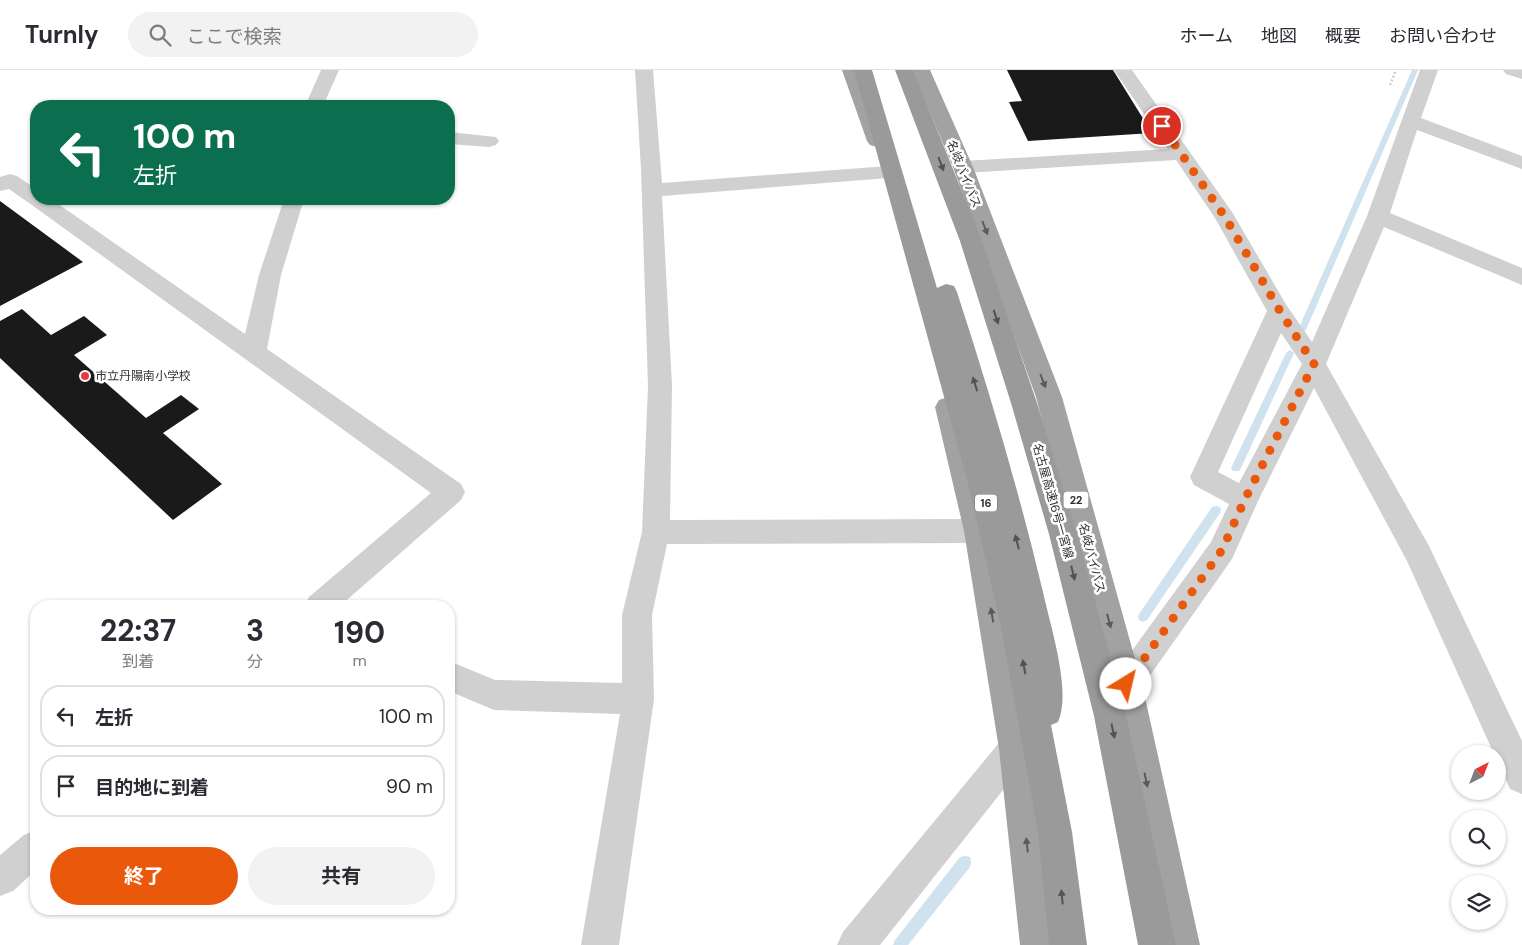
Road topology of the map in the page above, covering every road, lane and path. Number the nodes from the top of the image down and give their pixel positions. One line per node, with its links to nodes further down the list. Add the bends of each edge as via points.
1 (330, 70): 14 (street)
2 (644, 70): 23 (street)
3 (851, 70): 21 (highway)
4 (863, 70): 41 (highway, 16, one-way to 4, via 1016,627 984,491)
5 (873, 70): 41 (highway, one-way to 5, via 1044,663 1018,548 981,405 897,135)
6 (904, 70): 44 (highway, 名古屋高速16号一宮線, one-way to 44, via 971,241 1063,534 1110,716)
7 (921, 70): 20 (highway, 名岐バイパス / 22)
8 (1123, 70): 18 (street)
9 (1396, 70): 13 (path)
10 (1429, 70): 15 (street)
11 (1512, 70): 12 (street)
12 (1522, 74)
13 (1390, 85)
14 (317, 100)
15 (1410, 121): 19 (street); 27 (street)
16 (455, 138): 17 (street)
17 (488, 141)
18 (1181, 154): 20 (street); 29 (street, via 1225,217)
19 (1522, 163)
20 (962, 167): 37 (highway, 名岐バイパス / 22, one-way to 37, via 1049,398)
21 (888, 172): 23 (street); 33 (highway)
22 (0, 185): 24 (street, via 10,180)
23 (652, 190): 34 (street, via 660,386)
24 (30, 194)
25 (45, 205): 30 (street)
26 (292, 205): 30 (street, via 260,314)
27 (1378, 216): 28 (street); 31 (street)
28 (1522, 277)
29 (1280, 311): 31 (street); 32 (street, via 1203,477)
30 (254, 353): 35 (street, via 451,492)
31 (1314, 364): 32 (street); 40 (street, via 1419,555)
32 (1245, 499): 37 (street, via 1222,550)
33 (978, 530): 34 (street); 39 (highway, one-way to 33)
34 (656, 532): 38 (street, via 637,615)
35 (326, 600)
36 (455, 679): 38 (street, via 494,695)
37 (1126, 684): 44 (highway, 名岐バイパス / 22, one-way to 44)
38 (638, 699): 45 (street)
39 (1015, 749): 46 (street); 47 (highway, one-way to 39)
40 (1522, 777)
41 (1055, 832): 48 (highway, 16, one-way to 41)
42 (30, 852): 43 (street)
43 (0, 878)
44 (1162, 940)
45 (600, 945)
46 (856, 945)
47 (1039, 945)
48 (1068, 945)

